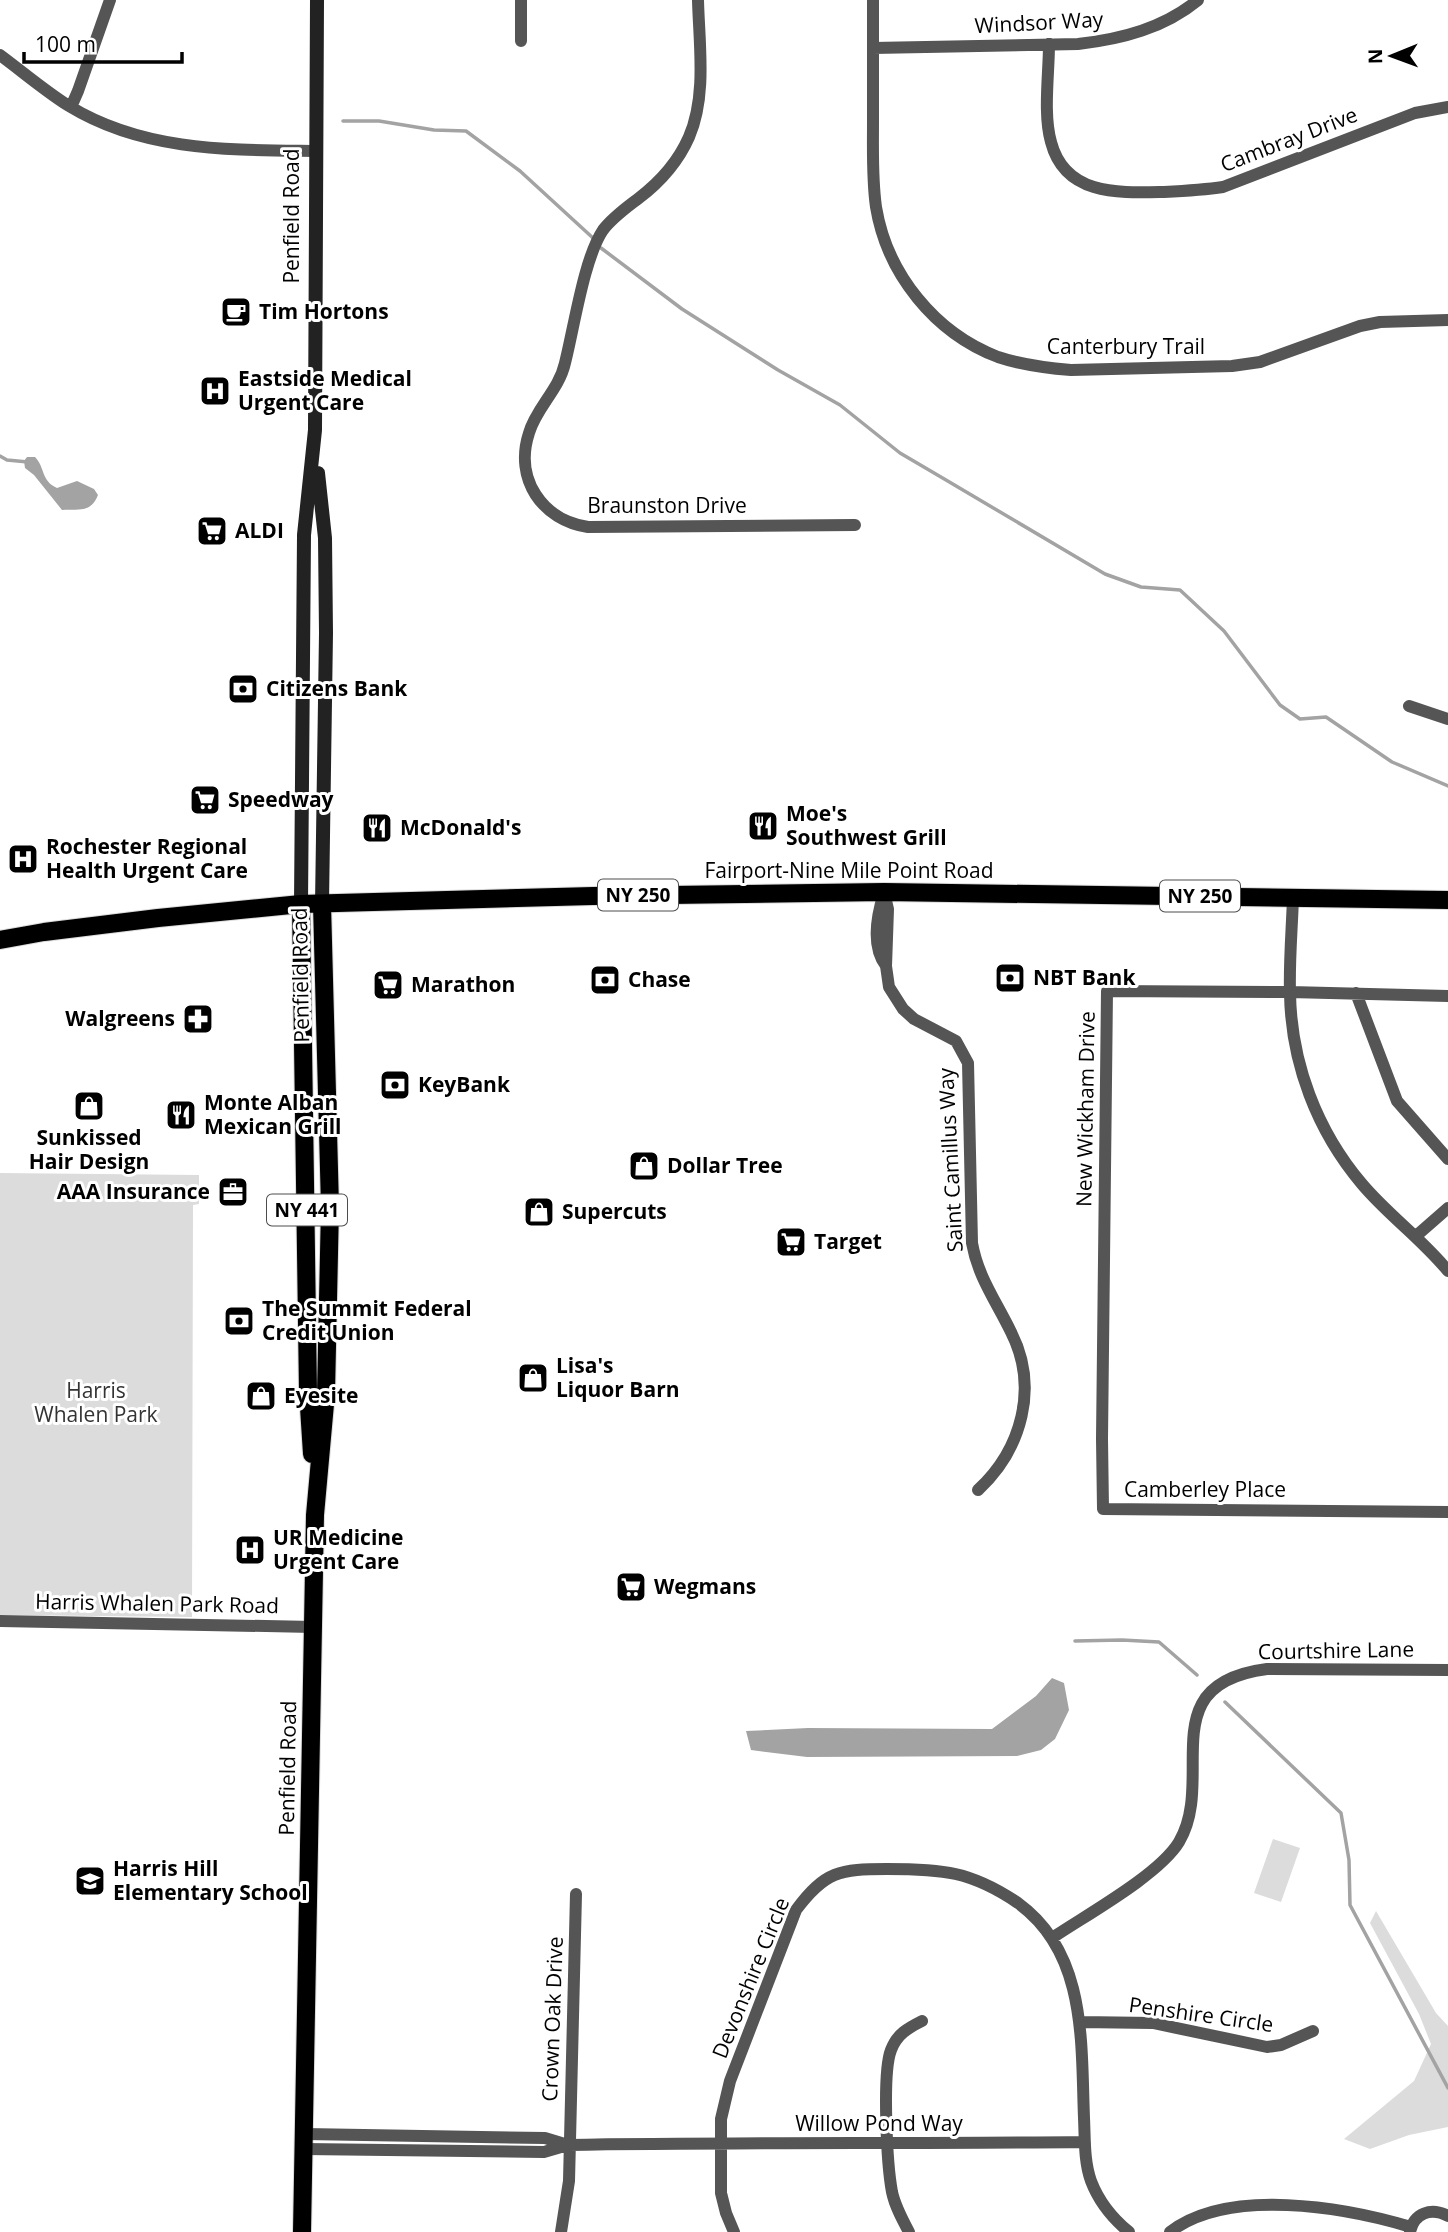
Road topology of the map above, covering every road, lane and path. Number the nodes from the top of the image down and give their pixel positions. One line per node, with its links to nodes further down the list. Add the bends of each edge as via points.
1 (110, 0): 11 (street)
2 (317, 0): 13 (main road, Penfield Road / NY 441)
3 (521, 0): 7 (street)
4 (698, 0): 16 (street, Braunston Drive, via 698,103 690,136 657,183 612,220 597,241 565,367 528,433 529,481 550,512 588,527)
5 (873, 0): 9 (street, Canterbury Trail)
6 (1198, 0): 8 (street, Windsor Way, via 1170,19 1137,32 1100,41)
7 (521, 41)
8 (1049, 44): 9 (street, Windsor Way); 12 (street, Cambray Drive, via 1051,143 1072,176 1112,192 1223,187 1415,113)
9 (873, 48): 14 (street, Canterbury Trail, via 873,175 882,232 912,293 950,330 975,346 998,356 1071,370 1232,366 1260,362 1360,326)
10 (0, 55): 11 (street)
11 (71, 107): 13 (street, via 170,143 220,150)
12 (1448, 107)
13 (315, 151): 15 (main road, Penfield Road / NY 441)
14 (1448, 320)
15 (315, 433): 22 (main road, Penfield Road / NY 441, via 304,535); 23 (main road, Penfield Road / NY 441, via 325,551)
16 (855, 525)
17 (1409, 706): 18 (street)
18 (1448, 719)
19 (884, 892): 20 (main road, Fairport-Nine Mile Point Road / NY 250); 23 (main road, Fairport-Nine Mile Point Road / NY 250); 33 (street, Saint Camillus Way, via 889,987 914,1019 956,1041 968,1063 975,1261 1022,1361 1022,1420 1009,1453)
20 (1293, 897): 21 (main road, Fairport-Nine Mile Point Road / NY 250); 25 (street)
21 (1448, 900)
22 (301, 904): 23 (main road, Fairport-Nine Mile Point Road / NY 250); 24 (main road, Fairport-Nine Mile Point Road / NY 250); 35 (main road, Penfield Road / NY 441)
23 (322, 904): 35 (main road, Penfield Road / NY 441, via 330,1207 326,1393)
24 (0, 940)
25 (1290, 992): 26 (street, New Wickham Drive); 30 (street, via 1298,1060 1323,1125 1364,1187); 32 (street, New Wickham Drive, via 1107,991)
26 (1356, 993): 27 (street, New Wickham Drive); 28 (street, via 1397,1101)
27 (1448, 996)
28 (1448, 1159)
29 (1448, 1208): 30 (street)
30 (1416, 1236): 31 (street)
31 (1448, 1271)
32 (1102, 1326): 34 (street, Camberley Place, via 1103,1509)
33 (978, 1490)
34 (1448, 1512)
35 (315, 1515): 37 (main road, Penfield Road / NY 441)
36 (0, 1620): 37 (street, Harris Whalen Park Road)
37 (313, 1627): 44 (main road, Penfield Road / NY 441)
38 (1448, 1670): 40 (street, Courtshire Lane, via 1267,1669 1245,1672 1219,1686 1194,1723 1190,1806 1179,1841 1157,1867)
39 (576, 1894): 48 (street, Crown Oak Drive)
40 (1052, 1938): 42 (street, Devonshire Circle, via 1063,1956); 45 (street, Devonshire Circle, via 1033,1914 994,1887 943,1870 851,1869 814,1886 796,1910 730,2081)
41 (922, 2021): 47 (street, via 898,2037 887,2062)
42 (1080, 2022): 43 (street, Penshire Circle, via 1153,2023 1267,2047); 46 (street, Devonshire Circle)
43 (1313, 2031)
44 (305, 2142): 48 (street, Willow Pond Way, via 544,2151); 51 (main road, Penfield Road / NY 441)
45 (720, 2142): 47 (street, Willow Pond Way); 48 (street, Willow Pond Way); 53 (street, Devonshire Circle, via 721,2193)
46 (1085, 2143): 47 (street, Willow Pond Way); 55 (street, via 1090,2179 1098,2197)
47 (888, 2144): 54 (street, via 892,2193)
48 (568, 2145): 52 (street, via 569,2181)
49 (1448, 2216): 50 (street, via 1426,2212)
50 (1411, 2230): 56 (street, via 1375,2216 1251,2206 1208,2211)
51 (302, 2232)
52 (561, 2232)
53 (734, 2232)
54 (909, 2232)
55 (1129, 2232)
56 (1170, 2232)

